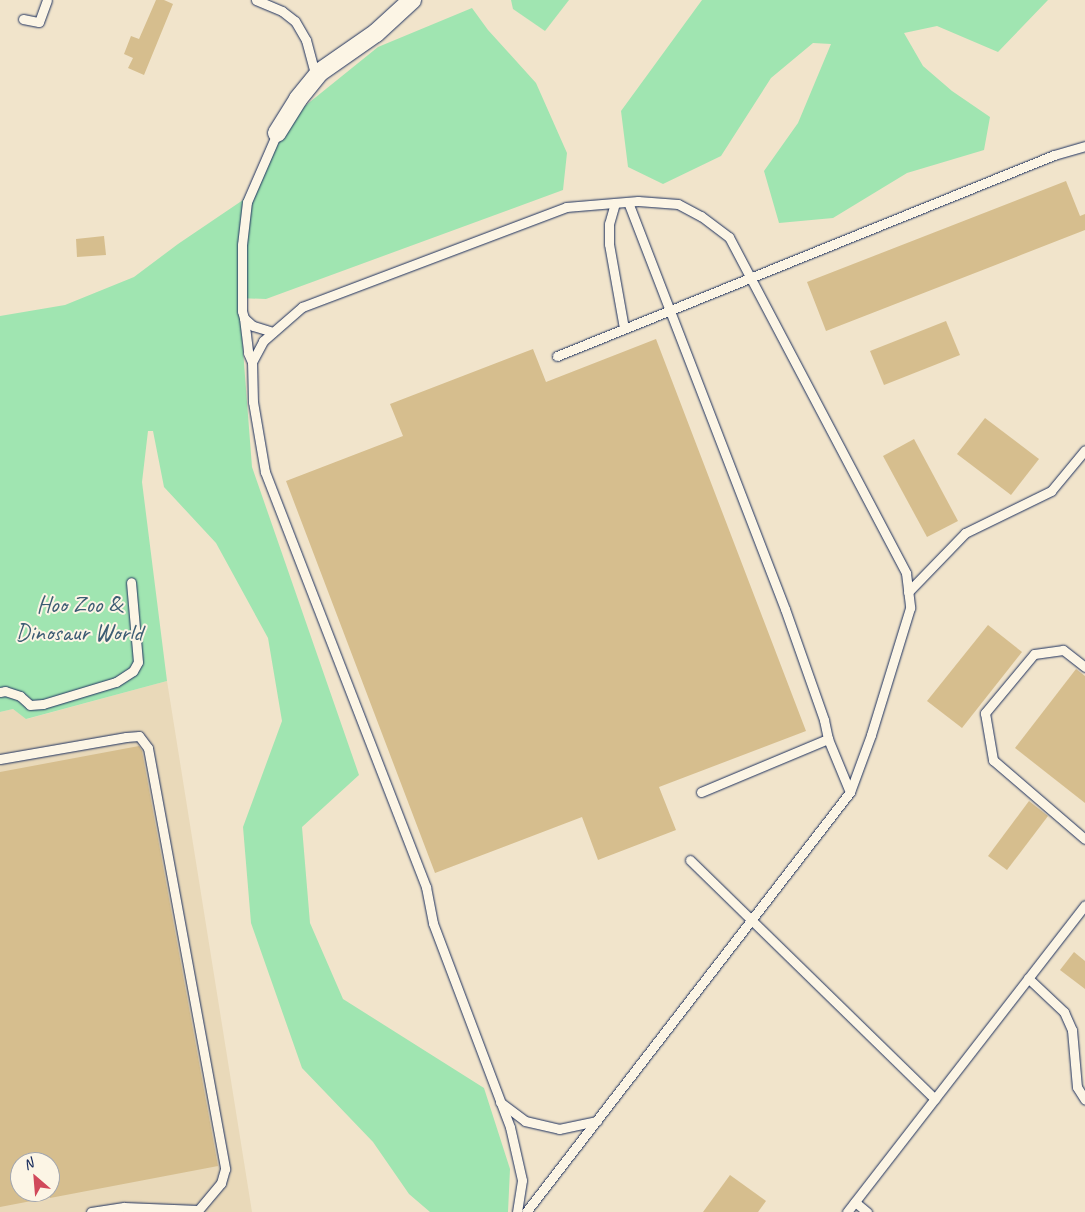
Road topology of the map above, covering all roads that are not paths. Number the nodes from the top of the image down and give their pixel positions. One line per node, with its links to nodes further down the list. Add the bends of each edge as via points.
1 (48, 0): 4 (lane, via 39,22)
2 (256, 0): 5 (lane, via 282,11 295,21 306,40)
3 (412, 0): 5 (street, via 376,33)
4 (24, 19)
5 (316, 77): 6 (street)
6 (277, 133): 12 (lane, via 247,202 242,244)
7 (1085, 146): 10 (lane, via 1054,154)
8 (628, 202): 9 (lane); 10 (lane, via 678,204 701,216 729,237); 11 (lane)
9 (614, 203): 13 (lane, via 609,244); 14 (lane, via 566,207 302,308)
10 (750, 276): 11 (lane); 19 (lane, via 906,572)
11 (669, 309): 13 (lane); 22 (lane, via 784,609)
12 (244, 318): 14 (lane, via 252,326); 16 (lane)
13 (624, 328): 15 (lane)
14 (273, 332): 16 (lane, via 263,341)
15 (557, 356)
16 (252, 362): 33 (lane, via 253,402 266,472 426,887 433,923)
17 (1085, 450): 19 (lane, via 1052,491 965,533)
18 (131, 582): 21 (lane, via 138,662 133,671 116,682 43,704 30,705 20,696)
19 (908, 592): 25 (lane, via 910,608)
20 (1085, 667): 26 (lane, via 1063,650 1034,654 985,713 993,760)
21 (0, 692)
22 (828, 739): 24 (lane); 25 (lane)
23 (0, 759): 36 (lane, via 139,736 148,748 225,1169 221,1183)
24 (701, 792)
25 (850, 792): 29 (lane)
26 (1085, 839)
27 (690, 860): 29 (lane)
28 (1085, 905): 30 (lane)
29 (750, 922): 31 (lane); 34 (lane)
30 (1028, 978): 31 (lane); 32 (lane, via 1064,1012 1072,1030 1077,1087)
31 (935, 1099): 35 (lane)
32 (1085, 1100)
33 (500, 1102): 34 (lane, via 525,1120 559,1129); 38 (lane, via 510,1127 522,1180)
34 (597, 1120): 39 (lane)
35 (855, 1202): 40 (lane); 41 (lane)
36 (199, 1211): 37 (lane, via 124,1207)
37 (91, 1212)
38 (517, 1212)
39 (526, 1212)
40 (848, 1212)
41 (867, 1212)

